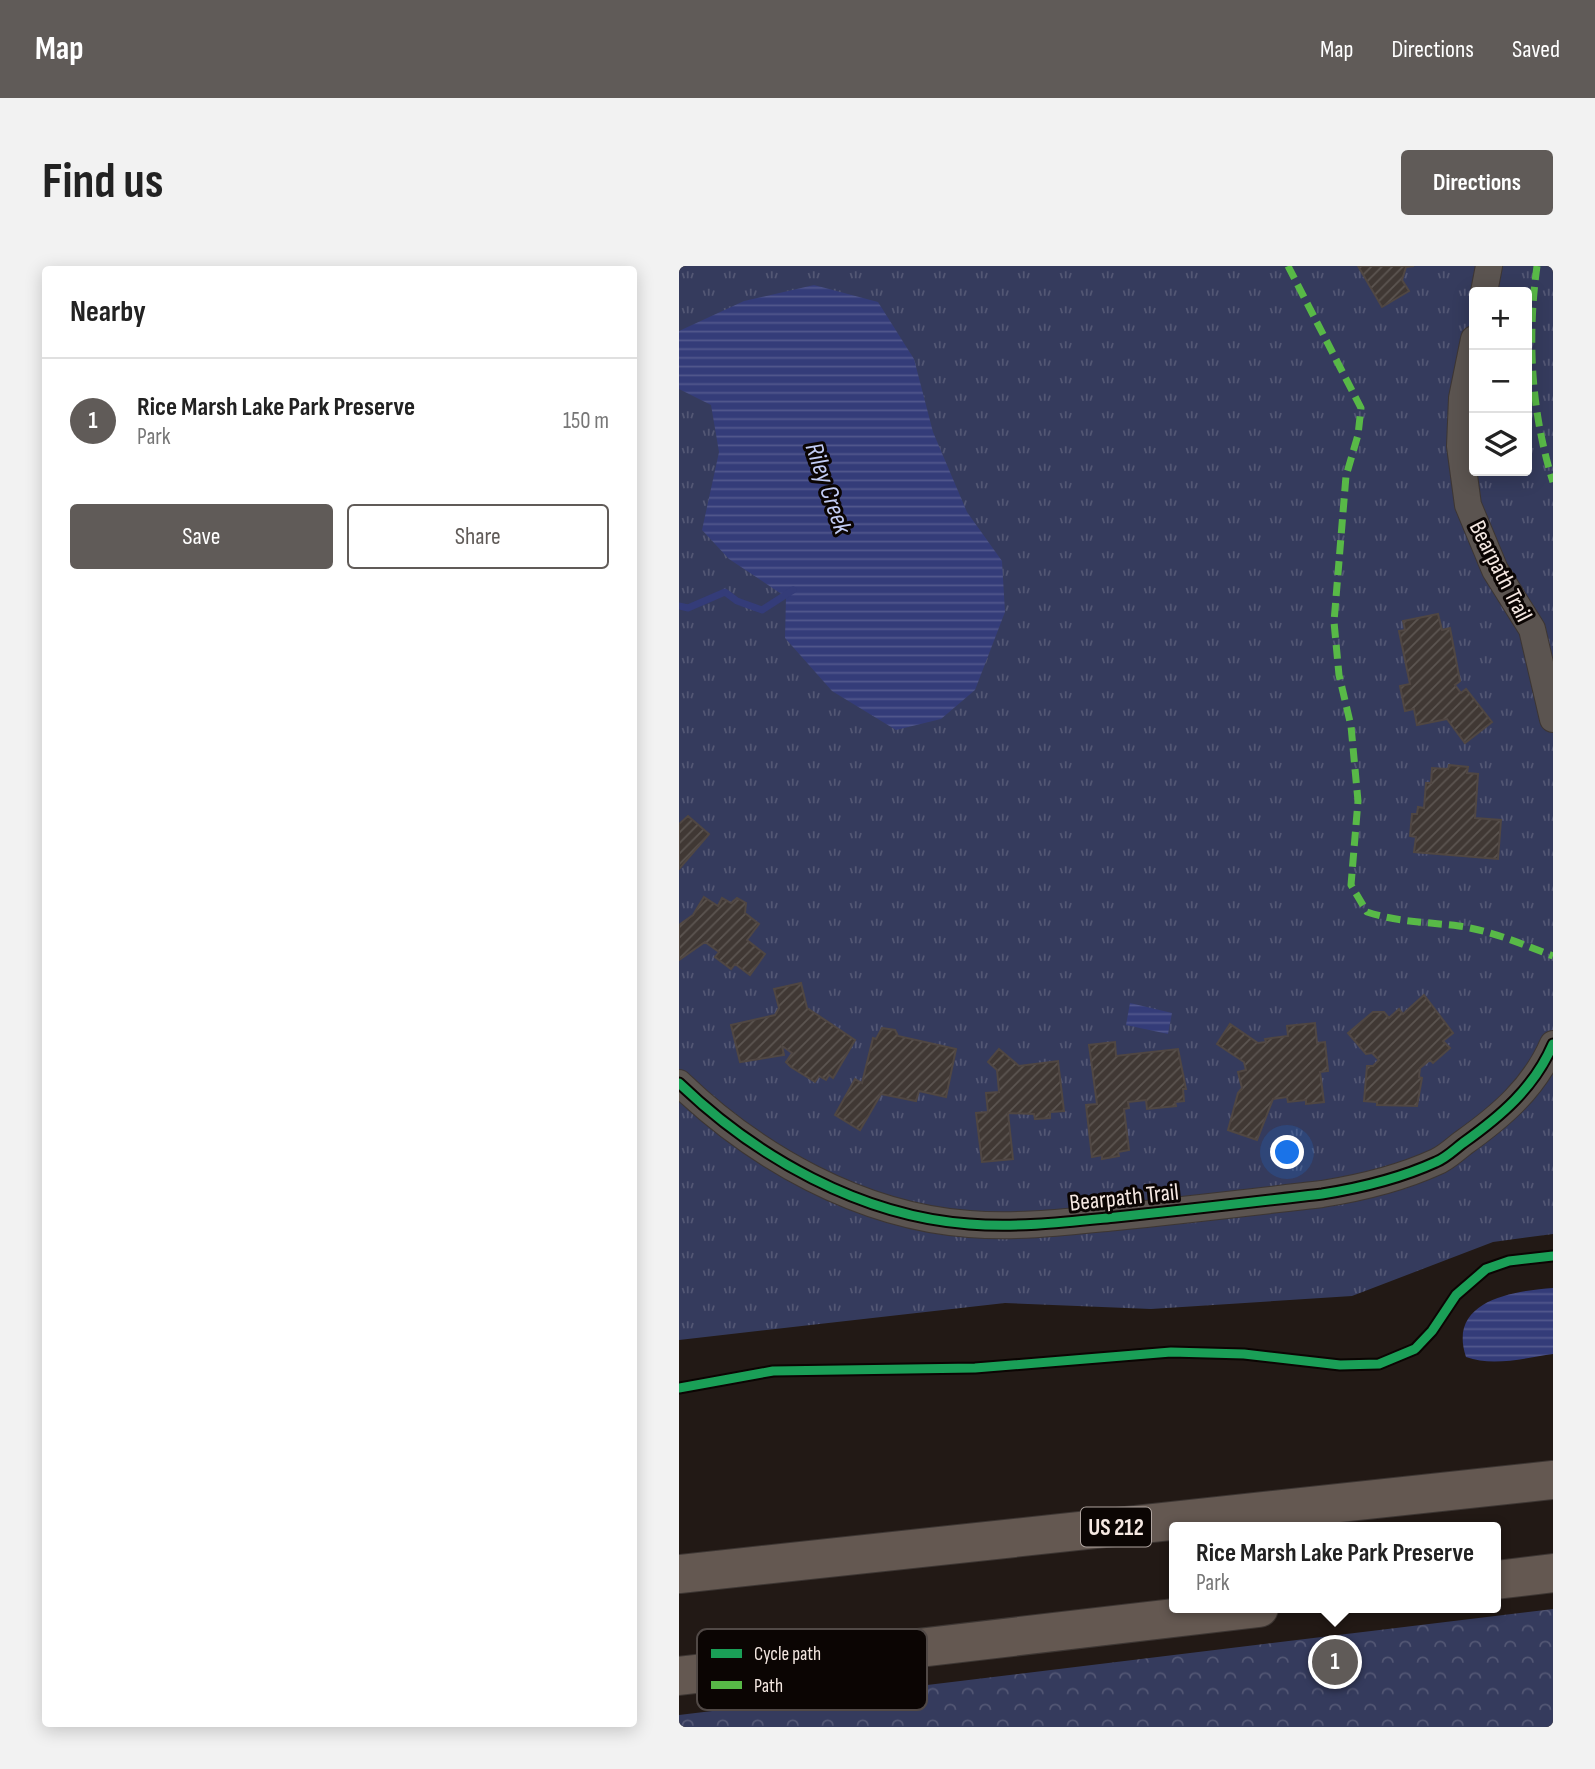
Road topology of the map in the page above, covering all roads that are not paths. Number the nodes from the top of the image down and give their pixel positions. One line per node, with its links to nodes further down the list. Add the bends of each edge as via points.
1 (1489, 266): 2 (street)
2 (1485, 287)
3 (1472, 350): 4 (street, Bearpath Trail, via 1462,398 1460,446 1468,505 1495,570 1532,629)
4 (1553, 719)
5 (1553, 1044): 6 (street, Bearpath Trail, via 1541,1070 1508,1110 1438,1162 1365,1187 1322,1195 1022,1227 908,1214 854,1196 798,1171 737,1133)
6 (679, 1083)
7 (1553, 1480): 9 (highway, US 212)
8 (1553, 1573): 10 (highway)
9 (679, 1574)
10 (1501, 1579)
11 (1216, 1613): 12 (highway)
12 (927, 1647)
13 (697, 1674): 14 (highway)
14 (679, 1676)

